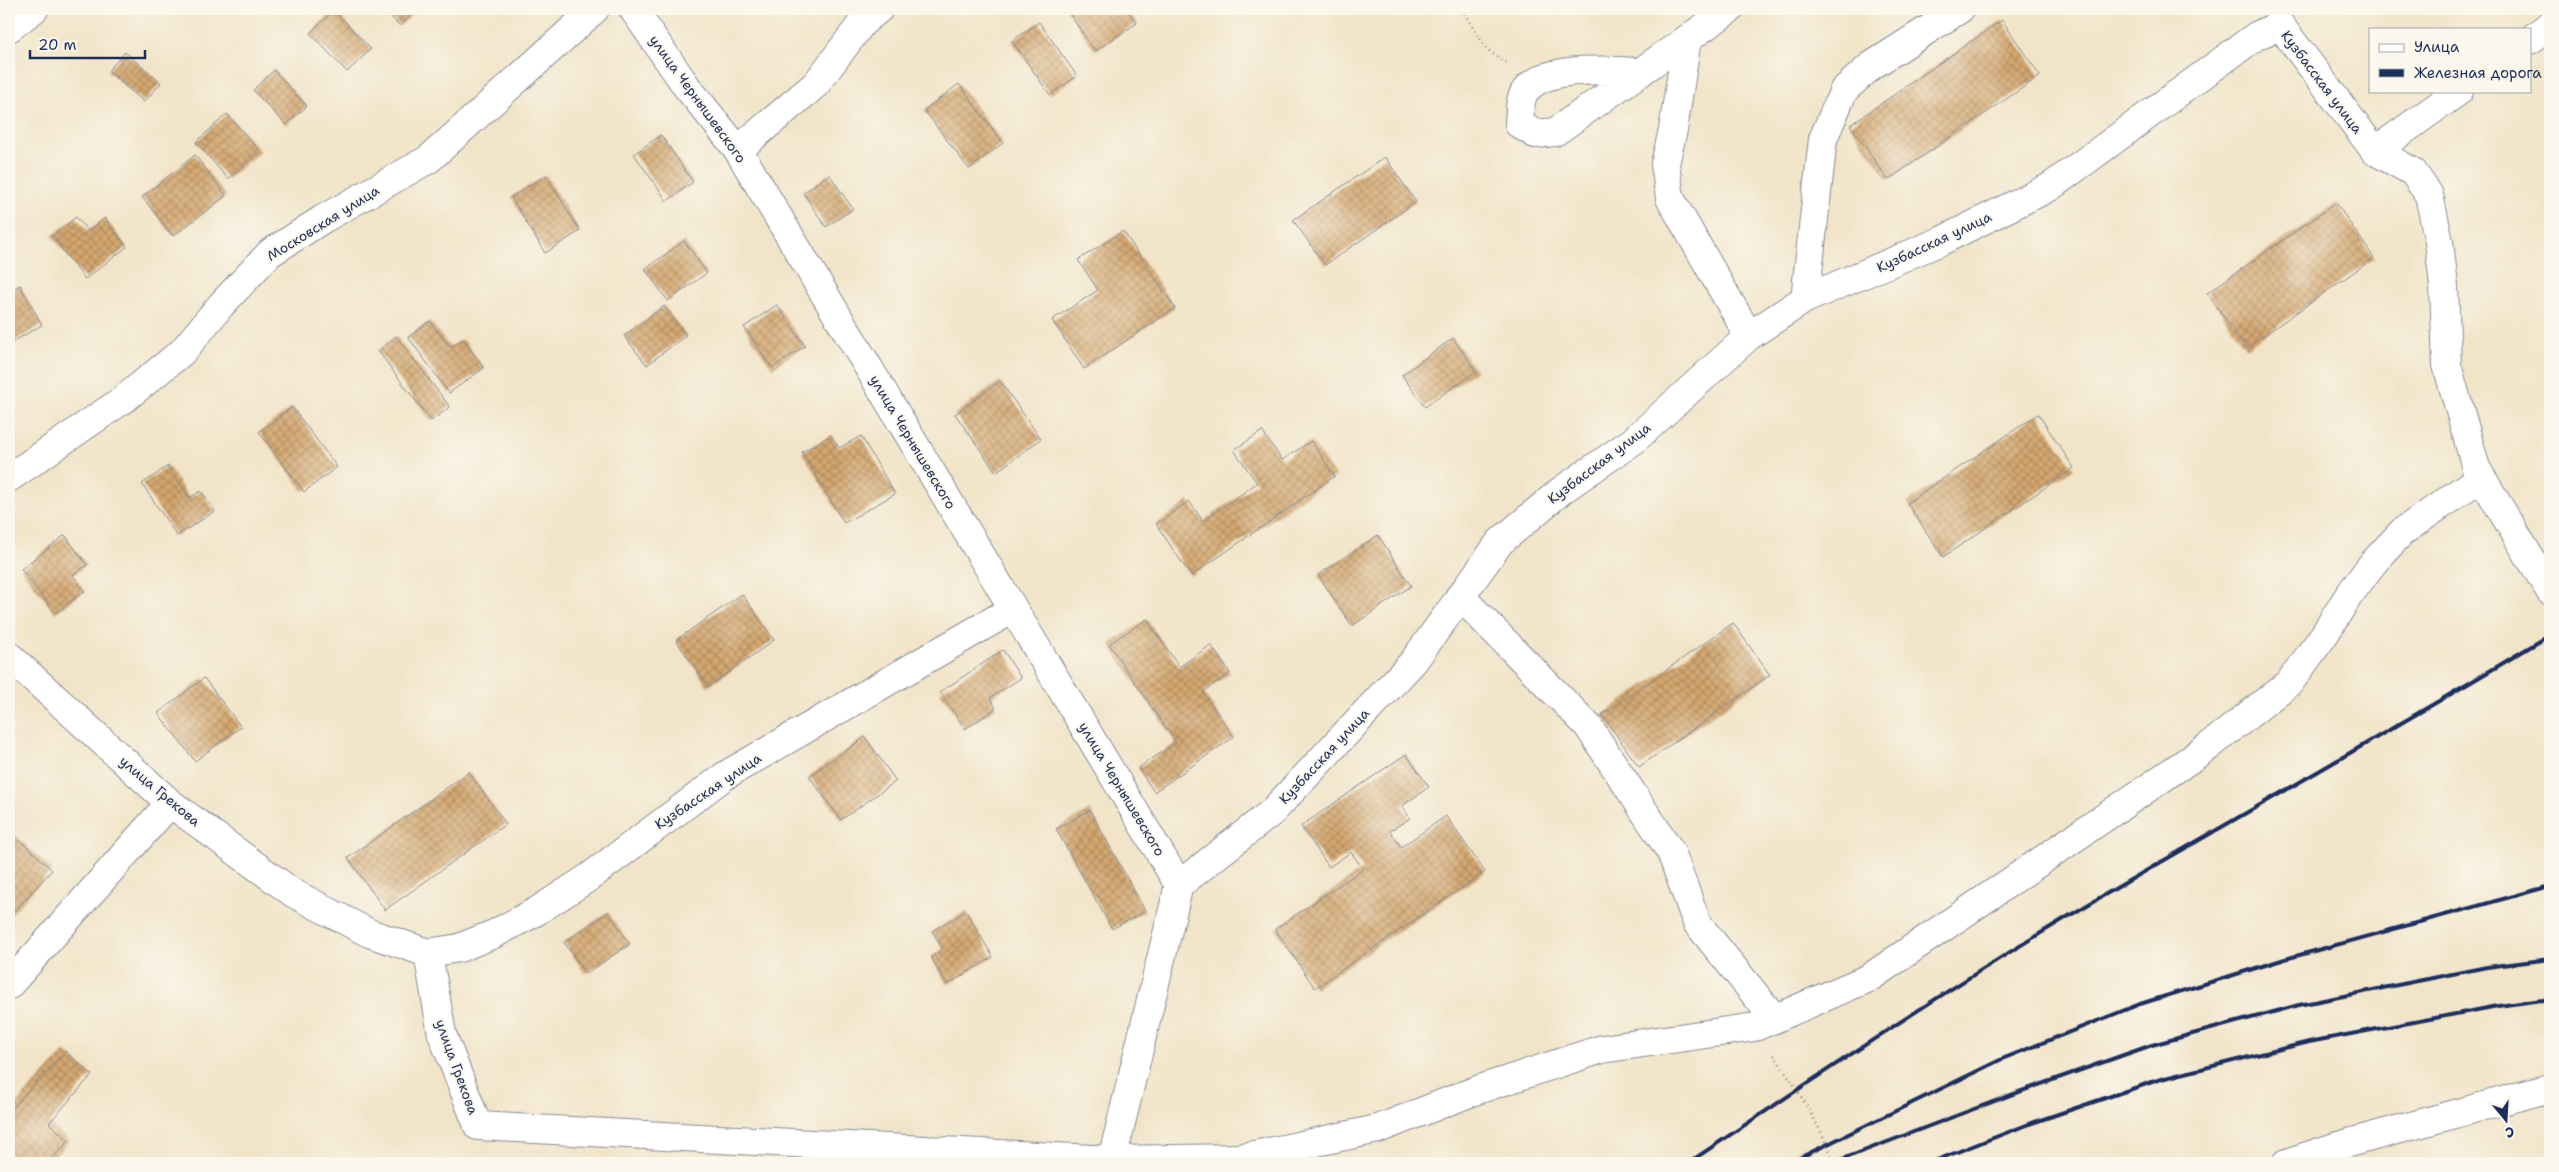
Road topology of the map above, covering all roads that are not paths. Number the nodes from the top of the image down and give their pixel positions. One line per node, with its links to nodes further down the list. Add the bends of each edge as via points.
1 (34, 9): 9 (street)
2 (595, 9): 19 (street, Московская улица, via 429,159 270,253 182,352 124,399)
3 (633, 9): 14 (street, улица Чернышевского, via 687,87)
4 (879, 9): 14 (street, via 862,23 816,84)
5 (1730, 9): 11 (street)
6 (1960, 9): 16 (street, via 1871,66 1844,90 1823,139)
7 (2273, 17): 15 (street, Кузбасская улица); 16 (street, Кузбасская улица, via 2256,36 2050,187 1941,241)
8 (2550, 25): 10 (street)
9 (9, 28)
10 (2532, 38)
11 (1687, 39): 12 (street); 17 (street, via 1665,164 1670,198)
12 (1641, 72): 12 (street, via 1563,73 1539,80 1525,92 1520,124 1535,134 1555,132)
13 (2458, 92): 15 (street)
14 (738, 150): 22 (street, улица Чернышевского)
15 (2375, 151): 18 (street, Кузбасская улица, via 2413,172 2429,195 2441,259 2447,365 2460,418)
16 (1805, 299): 17 (street, Кузбасская улица)
17 (1749, 336): 21 (street, Кузбасская улица, via 1633,440 1562,490 1500,542)
18 (2480, 477): 20 (street, Кузбасская улица); 28 (street, via 2402,532 2348,595 2290,682 2208,747 1869,978)
19 (9, 478)
20 (2550, 591)
21 (1460, 596): 25 (street, Кузбасская улица, via 1413,662 1272,812); 28 (street, via 1588,726 1671,852 1697,922)
22 (1014, 609): 25 (street, улица Чернышевского); 26 (street, Кузбасская улица, via 726,775 588,878 537,911 459,948)
23 (9, 656): 24 (street, улица Грекова)
24 (170, 803): 26 (street, улица Грекова, via 293,893 369,932); 27 (street)
25 (1179, 885): 30 (street)
26 (428, 953): 30 (street, улица Грекова, via 442,1034 478,1126)
27 (9, 985)
28 (1765, 1023): 30 (street, via 1602,1049 1477,1090 1378,1129 1250,1156)
29 (2550, 1088): 31 (street, via 2347,1143)
30 (1112, 1160)
31 (2286, 1163)

